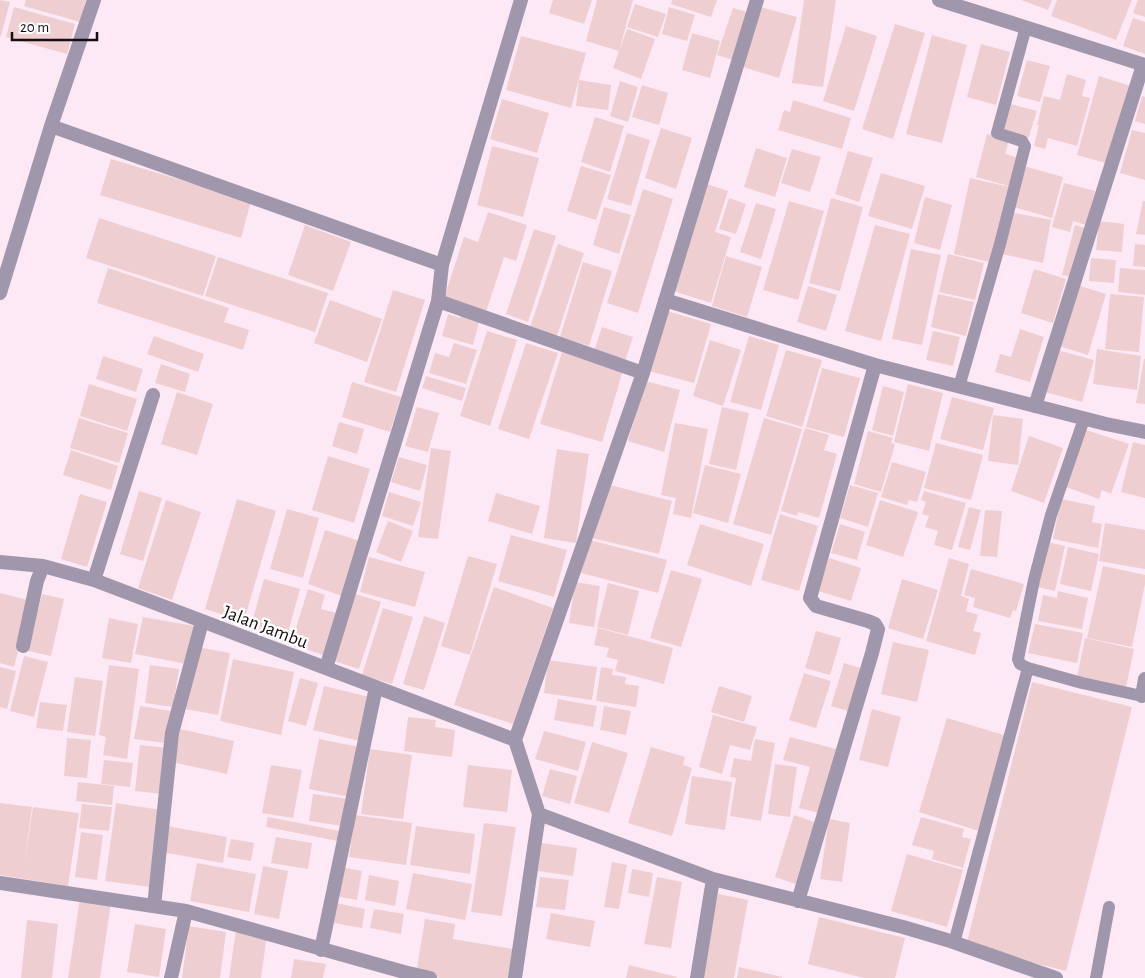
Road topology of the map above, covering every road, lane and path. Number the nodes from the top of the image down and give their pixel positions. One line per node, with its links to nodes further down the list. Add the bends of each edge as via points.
1 (94, 0): 7 (street)
2 (521, 0): 8 (street)
3 (757, 0): 10 (street)
4 (941, 0): 5 (street)
5 (1026, 27): 6 (street); 14 (lane, via 997,133 1022,141 1025,146)
6 (1144, 65): 16 (street)
7 (52, 126): 8 (street); 9 (street)
8 (442, 265): 11 (street)
9 (0, 293)
10 (665, 300): 12 (street); 13 (street)
11 (438, 301): 13 (street); 24 (street)
12 (875, 365): 14 (street); 33 (street, via 810,598 816,606 868,621 878,630)
13 (642, 373): 29 (street)
14 (959, 386): 16 (street)
15 (153, 395): 21 (street)
16 (1035, 406): 17 (street)
17 (1084, 418): 18 (street); 25 (lane, via 1051,515 1034,580 1018,659)
18 (1145, 432)
19 (0, 562): 20 (street, Jalan Jambu)
20 (42, 566): 21 (street, Jalan Jambu); 23 (street)
21 (94, 580): 22 (street, Jalan Jambu)
22 (202, 622): 24 (street, Jalan Jambu); 34 (street, via 172,733)
23 (23, 646)
24 (326, 668): 27 (street, Jalan Jambu)
25 (1028, 668): 28 (lane); 37 (lane)
26 (1145, 679): 28 (street)
27 (376, 687): 29 (street, Jalan Jambu); 38 (street)
28 (1142, 696)
29 (515, 740): 30 (street)
30 (539, 814): 31 (street); 41 (street)
31 (713, 879): 33 (street); 42 (street)
32 (0, 883): 34 (street)
33 (798, 900): 37 (street)
34 (154, 906): 36 (street)
35 (1109, 907): 44 (lane)
36 (186, 911): 38 (street); 39 (street)
37 (954, 943): 43 (street)
38 (321, 950): 40 (street)
39 (171, 978)
40 (430, 978)
41 (515, 978)
42 (697, 978)
43 (1056, 978)
44 (1096, 978)

